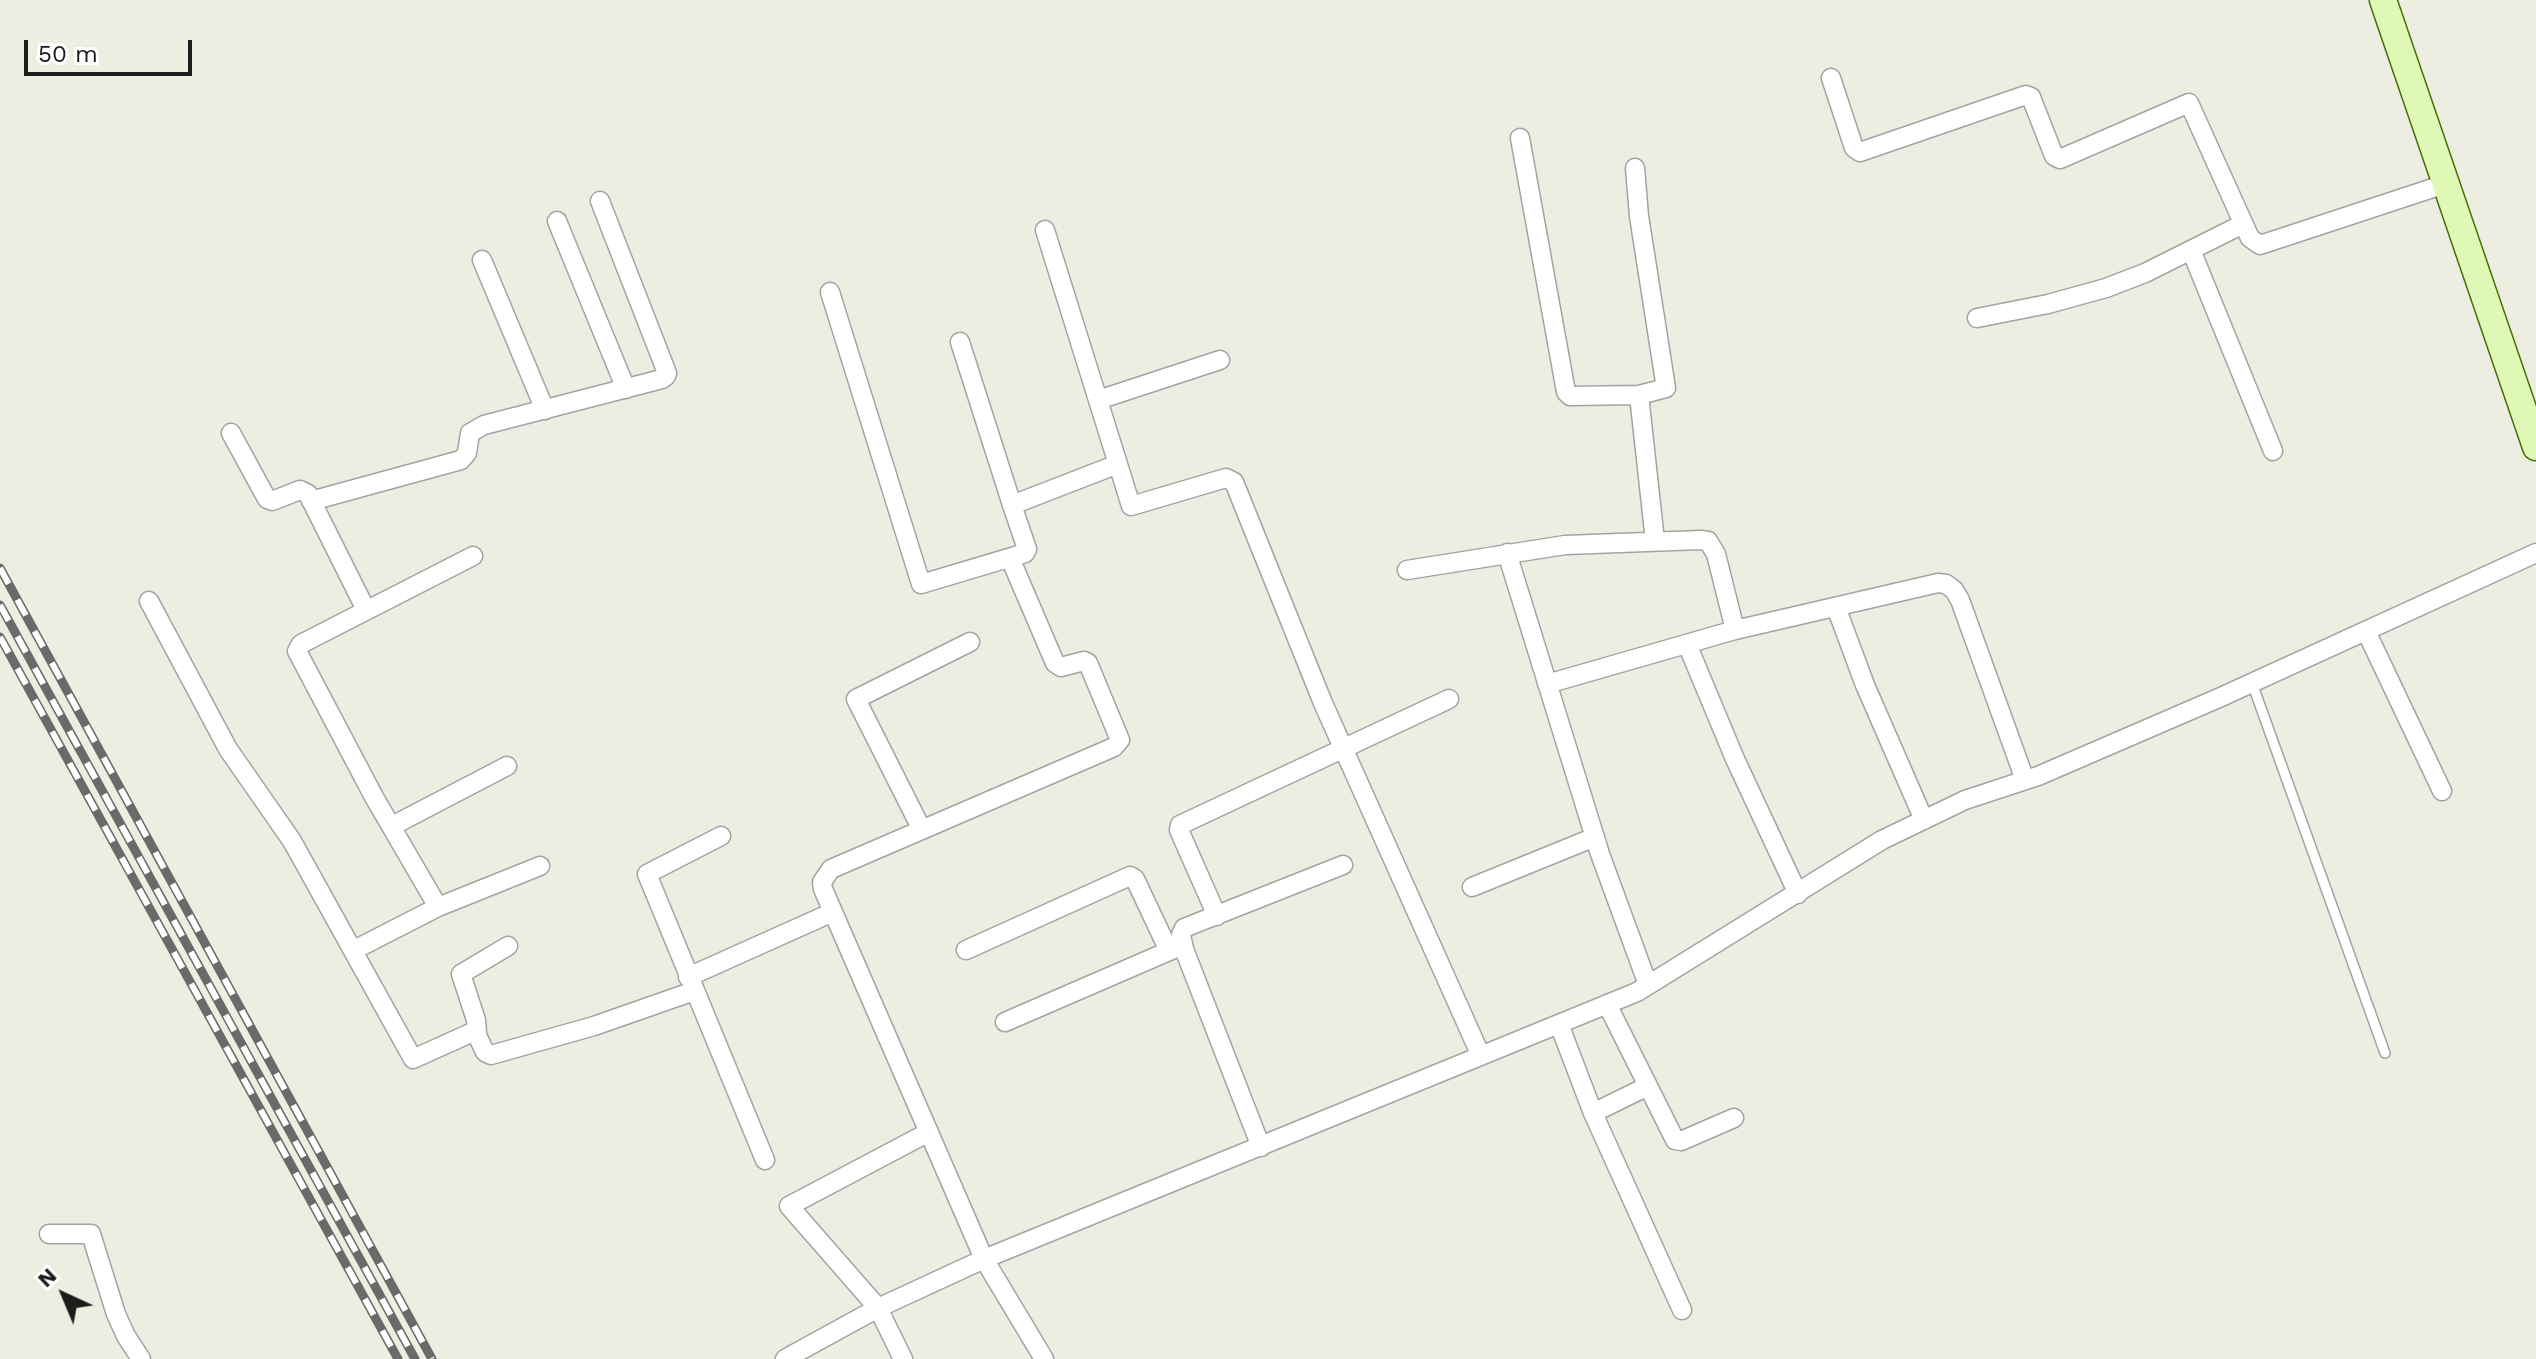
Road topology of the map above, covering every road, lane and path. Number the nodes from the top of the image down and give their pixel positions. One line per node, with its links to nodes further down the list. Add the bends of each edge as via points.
1 (2383, 0): 5 (street)
2 (1831, 78): 8 (street, via 1854,148 1860,152 2026,95 2060,159 2189,103)
3 (1520, 138): 17 (street, via 1566,394)
4 (1635, 168): 17 (street, via 1666,386)
5 (2445, 184): 8 (street, via 2260,245); 21 (street)
6 (600, 201): 16 (street, via 667,373)
7 (557, 221): 16 (street)
8 (2243, 224): 10 (street)
9 (1045, 230): 18 (street)
10 (2191, 250): 13 (street, via 2106,288); 22 (street)
11 (482, 260): 19 (street)
12 (830, 292): 30 (street, via 920,583)
13 (1977, 318)
14 (960, 342): 25 (street)
15 (1220, 360): 18 (street)
16 (626, 389): 19 (street)
17 (1639, 395): 26 (street)
18 (1098, 400): 23 (street)
19 (545, 410): 24 (street, via 475,429 461,460)
20 (231, 433): 24 (street, via 267,499 300,490)
21 (2536, 447)
22 (2273, 451)
23 (1118, 464): 25 (street); 42 (street, via 1132,507 1226,478 1234,482)
24 (311, 501): 34 (street)
25 (1012, 505): 30 (street, via 1027,549)
26 (1655, 541): 27 (street); 35 (street, via 1708,541)
27 (1507, 553): 31 (street); 40 (street)
28 (2536, 553): 36 (street)
29 (473, 556): 34 (street)
30 (1010, 558): 48 (street, via 1055,663 1088,663 1120,740)
31 (1407, 570)
32 (149, 601): 59 (street, via 228,749 292,841)
33 (1836, 607): 35 (street); 44 (street, via 1938,583 1954,590); 46 (street)
34 (366, 610): 47 (street, via 297,651)
35 (1735, 630): 38 (street)
36 (2366, 631): 39 (street); 45 (street)
37 (970, 642): 48 (street, via 856,699)
38 (1687, 644): 40 (street); 54 (street)
39 (2252, 683): 44 (street); 68 (lane)
40 (1547, 684): 50 (street)
41 (1449, 699): 42 (street)
42 (1343, 747): 57 (street, via 1180,825); 69 (street)
43 (507, 766): 47 (street)
44 (2025, 780): 46 (street)
45 (2442, 791)
46 (1924, 820): 54 (street, via 1882,840)
47 (392, 826): 55 (street)
48 (922, 830): 56 (street, via 831,869 822,882)
49 (721, 836): 62 (street, via 647,874)
50 (1595, 837): 53 (street); 63 (street)
51 (1343, 865): 57 (street)
52 (540, 866): 55 (street)
53 (1472, 887)
54 (1798, 894): 63 (street)
55 (438, 907): 59 (street)
56 (833, 912): 62 (street); 73 (street)
57 (1217, 916): 61 (street, via 1182,930)
58 (508, 946): 67 (street, via 461,974)
59 (354, 950): 67 (street, via 413,1059)
60 (966, 950): 61 (street, via 1130,876)
61 (1177, 950): 65 (street); 74 (street)
62 (691, 984): 67 (street, via 594,1026 491,1055); 75 (street)
63 (1648, 985): 64 (street)
64 (1607, 1004): 66 (street); 70 (street)
65 (1005, 1022)
66 (1559, 1024): 69 (street); 71 (street)
67 (477, 1033)
68 (2385, 1053)
69 (1481, 1056): 74 (street)
70 (1648, 1086): 71 (street); 72 (street, via 1677,1141)
71 (1593, 1113): 79 (street)
72 (1734, 1118)
73 (929, 1132): 77 (street); 78 (street, via 789,1206)
74 (1261, 1147): 77 (street)
75 (765, 1160)
76 (49, 1234): 80 (street, via 91,1234 116,1314)
77 (984, 1259): 78 (street); 83 (street)
78 (878, 1308): 81 (street); 82 (street)
79 (1682, 1310)
80 (141, 1359)
81 (785, 1359)
82 (903, 1359)
83 (1044, 1359)

